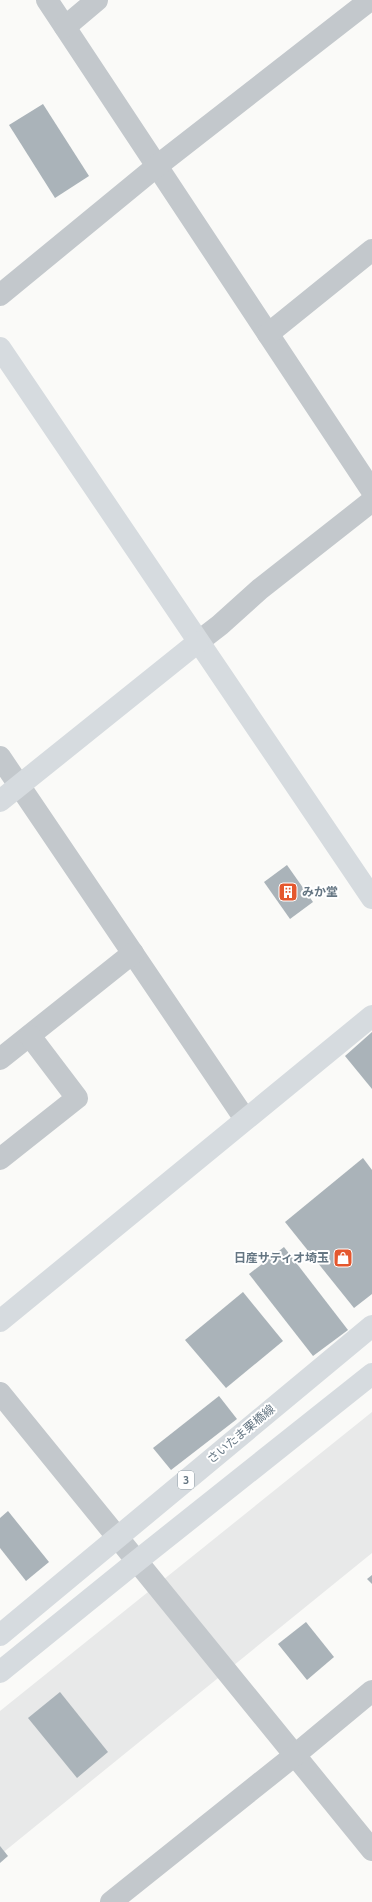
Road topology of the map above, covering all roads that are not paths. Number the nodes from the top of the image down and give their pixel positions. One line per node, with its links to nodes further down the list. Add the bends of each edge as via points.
1 (47, 0): 4 (street)
2 (97, 0): 4 (street)
3 (370, 0): 5 (street)
4 (65, 27): 5 (street)
5 (157, 166): 7 (street); 8 (street)
6 (372, 250): 8 (street)
7 (0, 295)
8 (268, 334): 10 (street)
9 (0, 348): 12 (street)
10 (372, 491)
11 (372, 501): 12 (street, via 260,589)
12 (198, 642): 14 (street); 16 (street)
13 (0, 757): 14 (street)
14 (19, 786): 15 (street); 17 (street)
15 (0, 801)
16 (372, 898)
17 (133, 953): 19 (street); 21 (street)
18 (372, 1016): 21 (street)
19 (30, 1036): 20 (street); 22 (street, via 77,1098)
20 (0, 1059)
21 (245, 1119): 23 (street)
22 (0, 1159)
23 (0, 1320)
24 (372, 1326): 27 (street, さいたま栗橋線 / 3)
25 (372, 1374): 28 (street)
26 (0, 1393): 27 (street)
27 (118, 1538): 28 (street); 29 (street, さいたま栗橋線 / 3)
28 (136, 1561): 30 (street); 32 (street)
29 (0, 1635)
30 (0, 1672)
31 (372, 1690): 32 (street)
32 (295, 1755): 33 (street); 34 (street)
33 (372, 1850)
34 (111, 1902)

